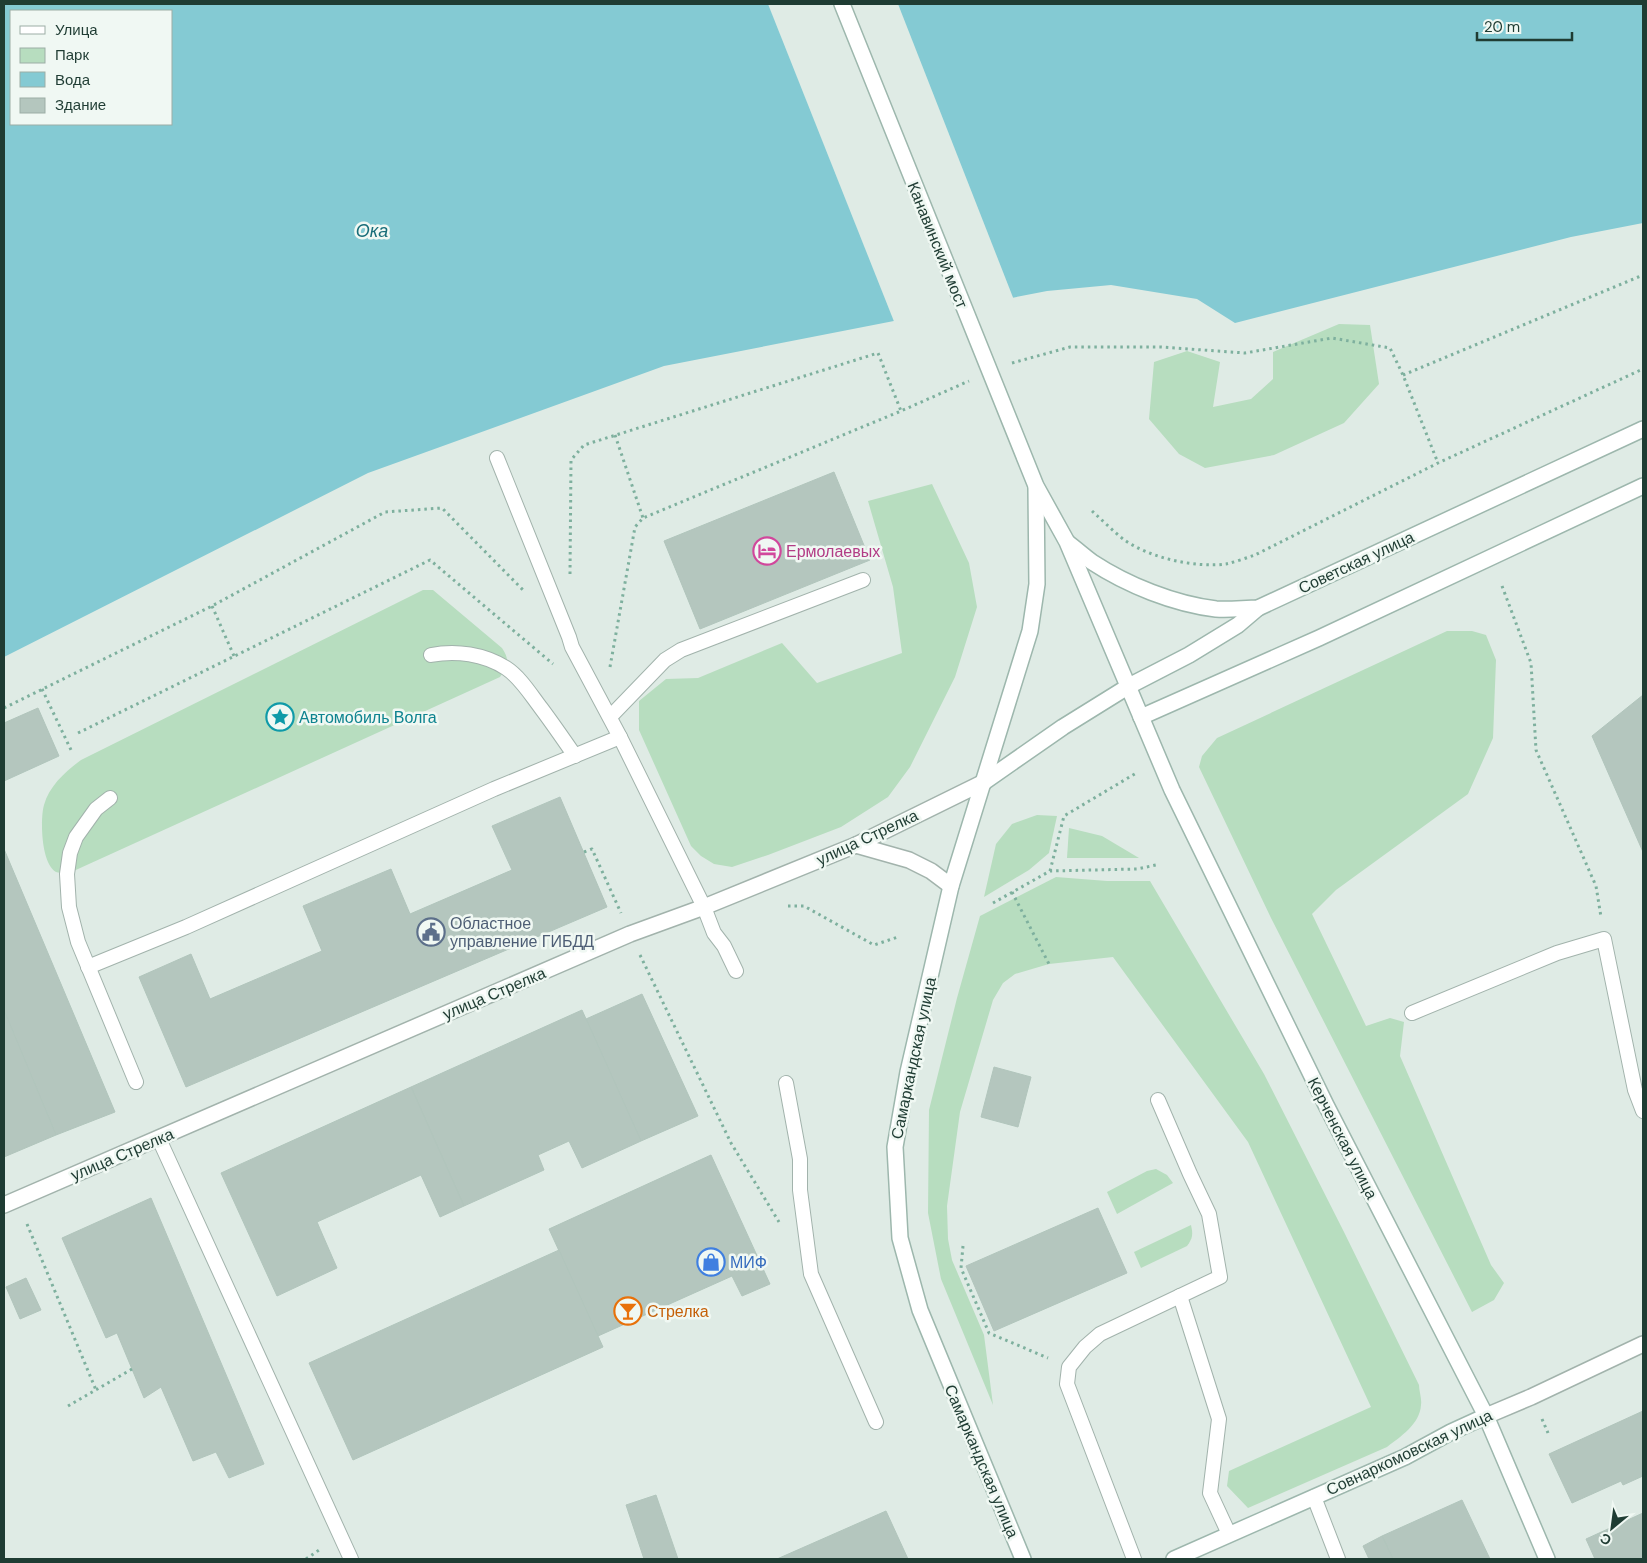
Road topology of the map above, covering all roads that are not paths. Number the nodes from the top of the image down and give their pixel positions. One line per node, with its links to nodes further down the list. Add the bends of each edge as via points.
1 (842, 4): 4 (main road, Канавинский мост)
2 (1643, 429): 8 (main road, Советская улица)
3 (497, 458): 11 (lane, via 572,648)
4 (1036, 486): 6 (main road, Керченская улица); 15 (main road, Самаркандская улица, via 1037,584 1030,631)
5 (1643, 486): 12 (main road, via 1320,638)
6 (1067, 542): 8 (main road, Советская улица, via 1092,562 1150,592 1217,609); 10 (main road, Керченская улица)
7 (864, 580): 11 (lane, via 681,650 664,660)
8 (1258, 608): 10 (main road, улица Стрелка, via 1238,625 1190,655)
9 (431, 654): 14 (lane, via 462,653 507,668 526,687)
10 (1129, 686): 12 (main road, Керченская улица); 15 (main road, улица Стрелка, via 1063,726)
11 (610, 717): 13 (lane)
12 (1140, 717): 31 (main road, Керченская улица, via 1172,790 1326,1106)
13 (620, 736): 14 (lane); 19 (lane)
14 (575, 756): 20 (lane)
15 (984, 782): 17 (main road, улица Стрелка); 18 (main road, Самаркандская улица)
16 (110, 798): 20 (lane, via 96,809 76,837 67,874 69,907)
17 (856, 845): 18 (main road, via 909,860); 19 (main road, улица Стрелка)
18 (951, 886): 36 (main road, Самаркандская улица, via 908,1072 895,1147 900,1238 920,1310)
19 (704, 907): 21 (lane); 27 (main road, улица Стрелка, via 630,934)
20 (88, 967): 23 (lane)
21 (736, 971)
22 (1412, 1012): 26 (lane, via 1557,953 1604,939 1635,1090)
23 (136, 1082)
24 (786, 1083): 32 (lane, via 800,1159 800,1190 811,1274)
25 (1158, 1100): 29 (lane, via 1209,1214 1220,1277)
26 (1643, 1110)
27 (159, 1138): 28 (main road, улица Стрелка); 35 (lane)
28 (4, 1205)
29 (1180, 1296): 34 (lane, via 1220,1419 1210,1493); 37 (lane, via 1100,1334 1069,1367 1067,1384)
30 (1643, 1344): 31 (main road, Совнаркомовская улица)
31 (1486, 1416): 33 (main road, Совнаркомовская улица, via 1405,1457); 40 (main road, Керченская улица)
32 (876, 1422)
33 (1314, 1497): 34 (main road, Совнаркомовская улица); 39 (lane)
34 (1229, 1534): 38 (main road, Совнаркомовская улица)
35 (351, 1559)
36 (1023, 1559)
37 (1134, 1559)
38 (1174, 1559)
39 (1338, 1559)
40 (1547, 1559)

